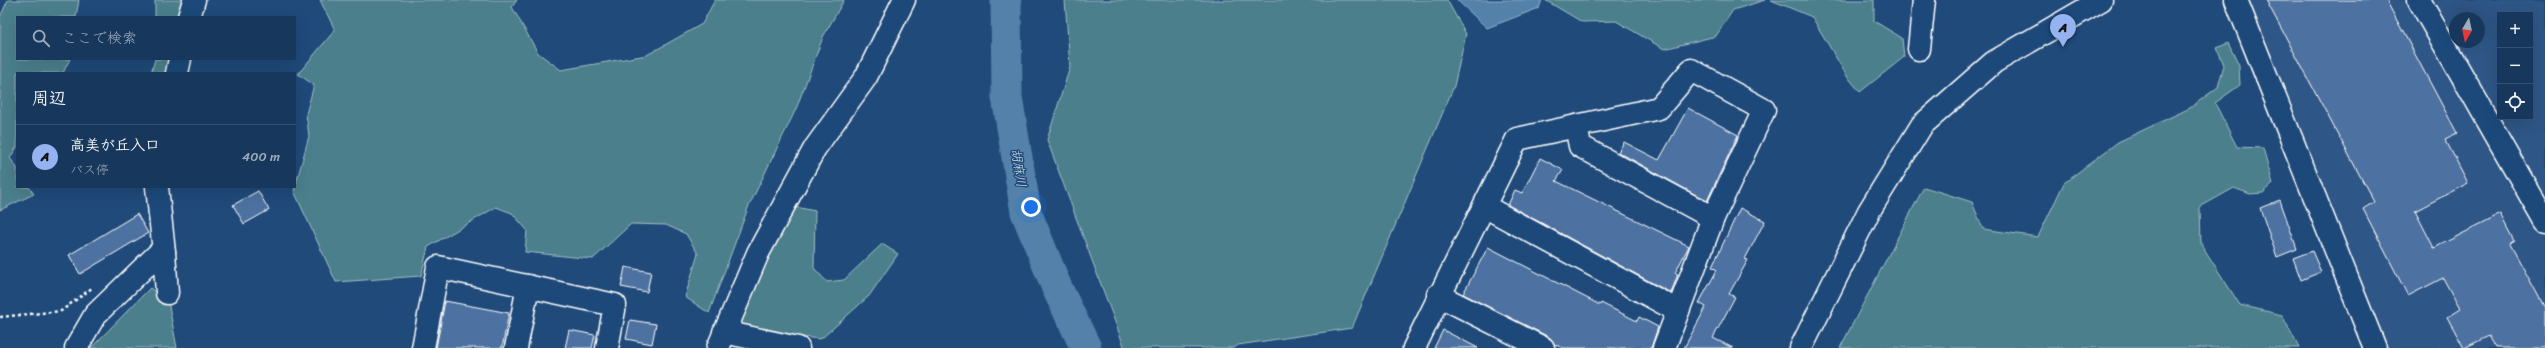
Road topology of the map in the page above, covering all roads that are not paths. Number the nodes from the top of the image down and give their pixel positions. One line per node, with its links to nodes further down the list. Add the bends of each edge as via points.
1 (194, 0): 7 (street)
2 (904, 0): 21 (street, via 866,77 815,148 758,253)
3 (1924, 0): 8 (street)
4 (2236, 0): 31 (street)
5 (2419, 0): 15 (street)
6 (2097, 1): 30 (street, via 1994,62 1922,125 1869,211)
7 (189, 16)
8 (1919, 48)
9 (180, 60): 10 (street)
10 (177, 72)
11 (1576, 126): 13 (street, via 1517,139); 14 (street, via 1580,146); 14 (street, via 1659,108 1690,70 1764,110)
12 (157, 188): 16 (street)
13 (1484, 206): 19 (street); 20 (street)
14 (1713, 218): 20 (street)
15 (2545, 221)
16 (164, 252): 18 (street); 22 (street, via 159,253 95,315)
17 (528, 286): 23 (street, via 438,267); 24 (street); 25 (street, via 615,305)
18 (167, 293)
19 (1438, 295): 27 (street); 28 (street)
20 (1678, 311): 29 (street)
21 (721, 340): 26 (street)
22 (76, 348)
23 (422, 348)
24 (516, 348)
25 (607, 348)
26 (798, 348)
27 (1414, 348)
28 (1543, 348)
29 (1664, 348)
30 (1801, 348)
31 (2374, 348)

